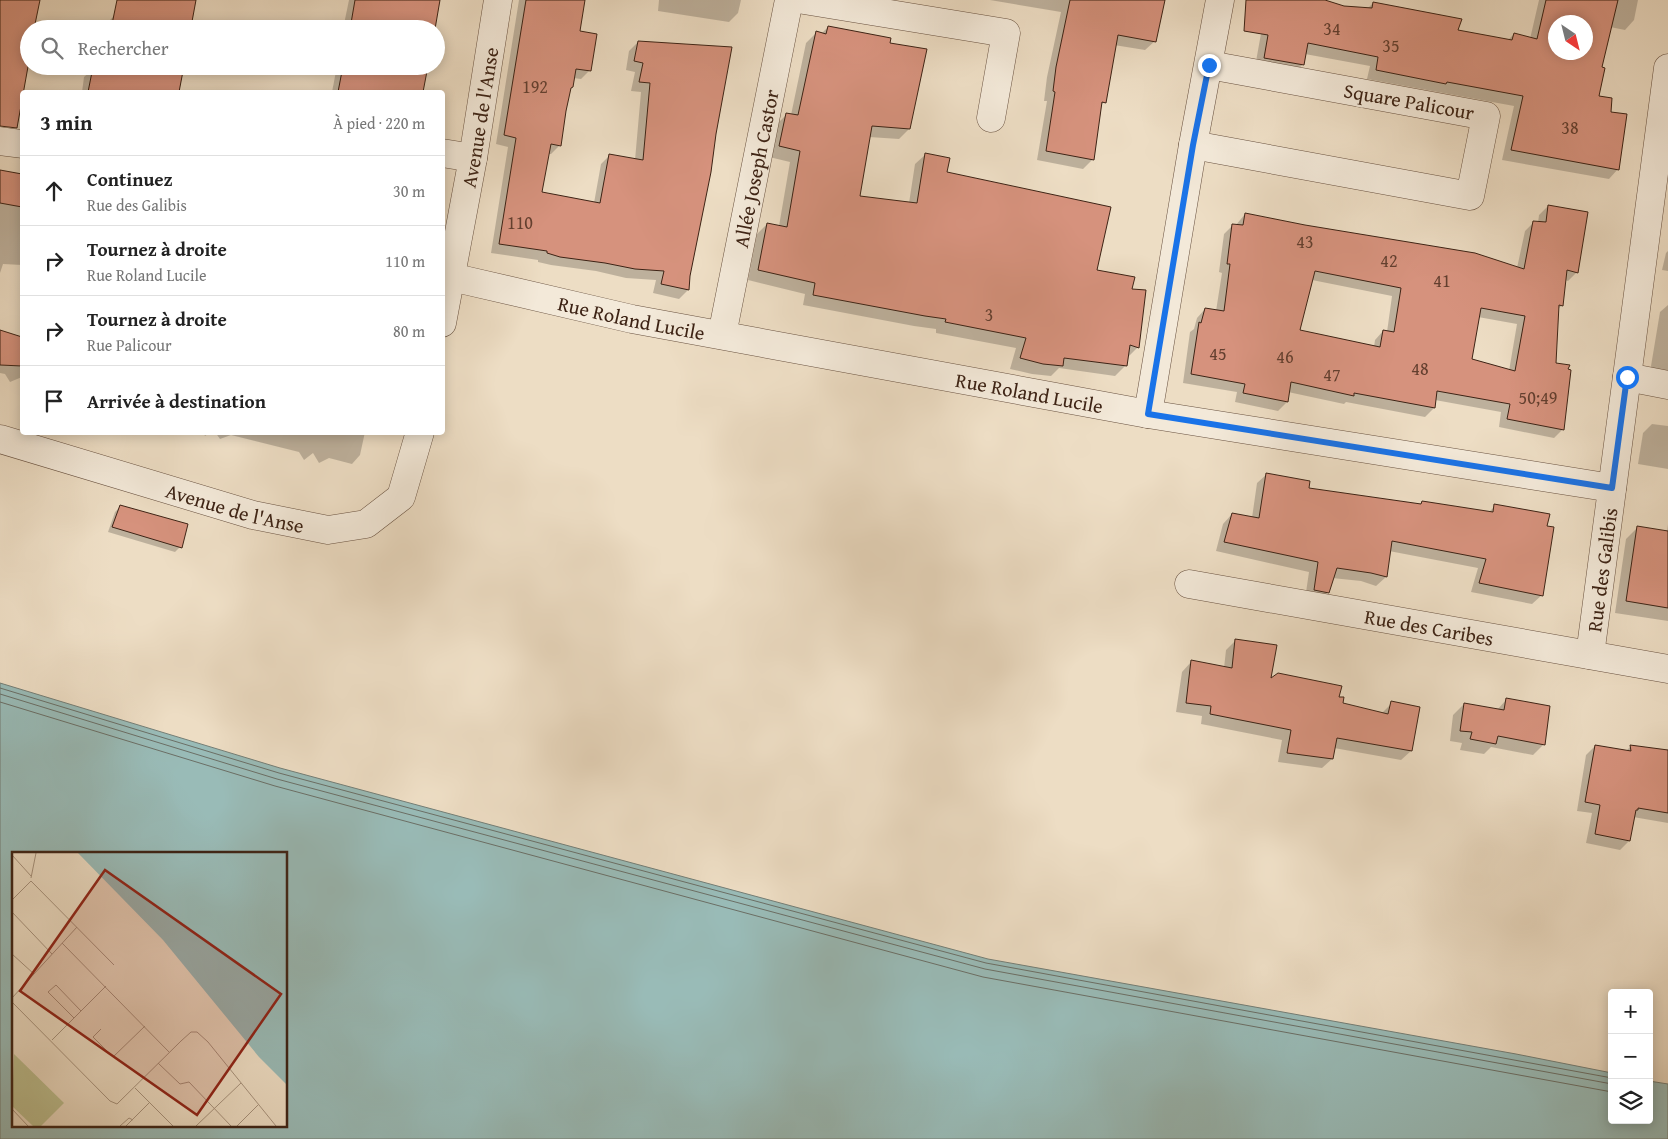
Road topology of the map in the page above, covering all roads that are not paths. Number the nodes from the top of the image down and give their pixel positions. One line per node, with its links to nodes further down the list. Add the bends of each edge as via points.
1 (498, 0): 12 (street, Avenue de l'Anse)
2 (789, 0): 16 (street, Allée Joseph Castor)
3 (804, 0): 7 (street, via 1006,33)
4 (1220, 0): 5 (street)
5 (1209, 65): 10 (street); 10 (street, Square Palicour, via 1486,116 1470,196)
6 (1668, 68): 13 (street, Rue des Galibis)
7 (991, 118)
8 (0, 141): 9 (street)
9 (20, 144)
10 (1193, 145): 19 (street)
11 (445, 153): 12 (street)
12 (473, 158): 14 (street, Avenue de l'Anse)
13 (1661, 168): 17 (street, Rue des Galibis)
14 (451, 276): 15 (street, Avenue de l'Anse); 16 (street, Rue Roland Lucile, via 632,318)
15 (445, 307)
16 (722, 335): 19 (street, Rue Roland Lucile)
17 (1627, 377): 18 (street); 22 (street, Rue des Galibis)
18 (1668, 385)
19 (1148, 414): 22 (street, Rue Roland Lucile)
20 (419, 435): 21 (street, Avenue de l'Anse, via 401,498 366,524 328,530 252,514)
21 (0, 438)
22 (1612, 488): 24 (street, Rue des Galibis)
23 (1189, 584): 24 (street, Rue des Caribes)
24 (1590, 655): 25 (street, Rue des Caribes)
25 (1668, 669)

